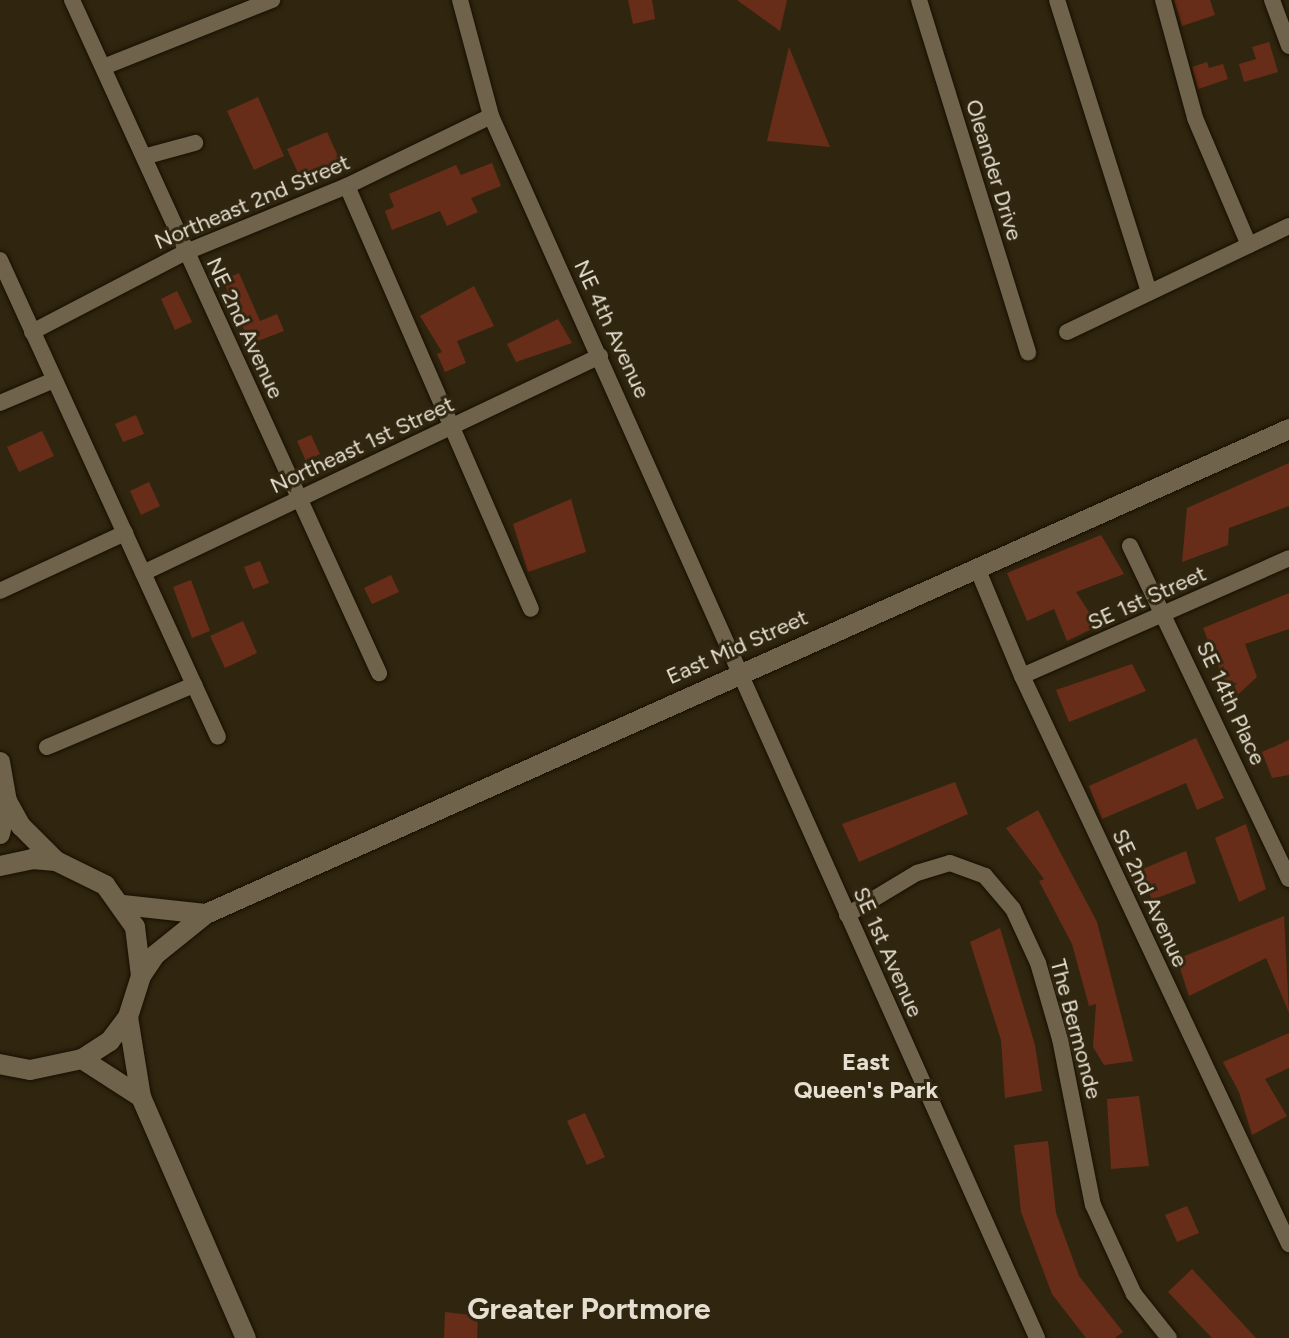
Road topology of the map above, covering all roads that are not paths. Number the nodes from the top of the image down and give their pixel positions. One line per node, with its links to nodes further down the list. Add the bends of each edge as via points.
1 (72, 0): 9 (street, NE 2nd Avenue)
2 (460, 0): 10 (street, NE 4th Avenue)
3 (919, 0): 21 (street, Oleander Drive)
4 (1057, 0): 18 (street)
5 (1163, 0): 15 (street, via 1195,118)
6 (1272, 0): 8 (street)
7 (262, 2): 9 (street)
8 (1289, 46)
9 (106, 66): 12 (street, NE 2nd Avenue)
10 (491, 116): 13 (street, Northeast 2nd Street); 22 (street, NE 4th Avenue)
11 (195, 143): 12 (street)
12 (147, 156): 16 (street, NE 2nd Avenue)
13 (347, 186): 16 (street, Northeast 2nd Street); 25 (street)
14 (1289, 226): 15 (street)
15 (1249, 245): 18 (street)
16 (186, 252): 19 (street, Northeast 2nd Street); 27 (street, NE 2nd Avenue)
17 (0, 260): 19 (street)
18 (1149, 292): 20 (street)
19 (32, 332): 23 (street)
20 (1067, 332)
21 (1028, 353)
22 (600, 356): 25 (street, Northeast 1st Street); 36 (street, NE 4th Avenue)
23 (54, 380): 24 (street); 28 (street)
24 (0, 403)
25 (452, 427): 27 (street, Northeast 1st Street); 34 (street)
26 (1289, 429): 31 (street, East Mid Street)
27 (300, 499): 32 (street, Northeast 1st Street); 37 (street, NE 2nd Avenue)
28 (125, 533): 32 (street); 33 (street)
29 (1130, 546): 35 (street, SE 14th Place)
30 (1289, 558): 35 (street, SE 1st Street)
31 (977, 568): 36 (street, East Mid Street); 38 (street, SE 2nd Avenue)
32 (143, 573): 39 (street)
33 (0, 591)
34 (531, 609)
35 (1166, 614): 38 (street, SE 1st Street); 47 (street, SE 14th Place)
36 (738, 672): 49 (street, East Mid Street); 50 (street, SE 1st Avenue)
37 (379, 673)
38 (1022, 676): 56 (street, SE 2nd Avenue)
39 (194, 685): 40 (street); 41 (street)
40 (218, 737)
41 (47, 747)
42 (0, 762): 43 (street)
43 (7, 801): 44 (street); 45 (street, via 21,826)
44 (0, 834)
45 (56, 861): 46 (street, via 32,859); 48 (street, via 82,870)
46 (0, 866)
47 (1289, 879)
48 (123, 905): 49 (street); 51 (street, via 141,951)
49 (206, 914): 51 (street, East Mid Street, via 155,955)
50 (847, 915): 58 (street, SE 1st Avenue); 59 (street, The Bermonde, via 917,873 950,863 985,876 1013,909 1038,963 1060,1039 1093,1205 1134,1294)
51 (141, 976): 52 (street)
52 (128, 1017): 53 (street, via 110,1041); 55 (street)
53 (82, 1059): 54 (street, via 30,1070); 55 (street)
54 (0, 1064)
55 (141, 1097): 57 (street)
56 (1289, 1244)
57 (246, 1338)
58 (1037, 1338)
59 (1169, 1338)

